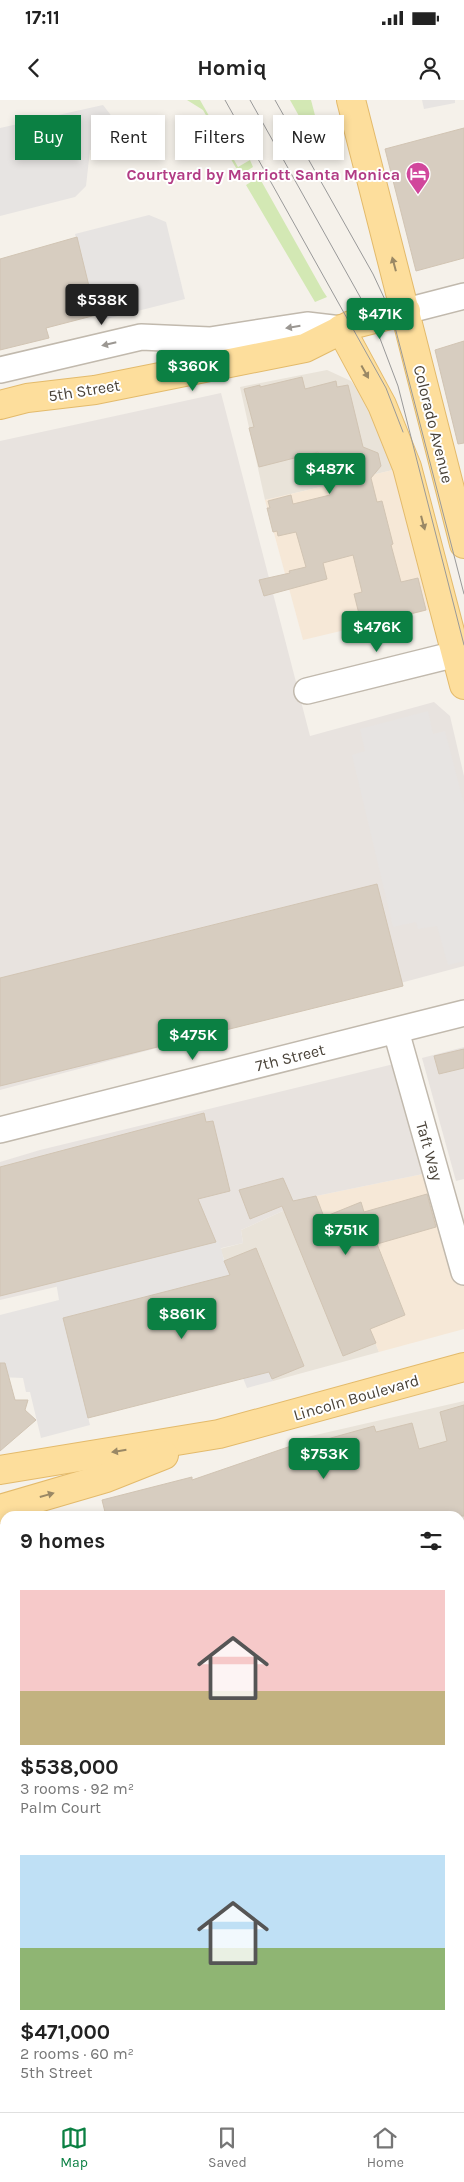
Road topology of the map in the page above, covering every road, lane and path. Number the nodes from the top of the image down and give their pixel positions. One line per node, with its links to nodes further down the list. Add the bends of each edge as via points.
1 (351, 100): 3 (main road, Colorado Avenue, one-way to 1)
2 (464, 296): 3 (street, 5th Street)
3 (406, 311): 4 (main road, 5th Street); 7 (main road, Colorado Avenue)
4 (341, 329): 5 (street, 5th Street, one-way to 5, via 307,325 210,340 140,337); 6 (main road, 5th Street, via 305,348 95,390 27,398); 8 (main road, one-way to 8, via 382,405 407,467)
5 (0, 370)
6 (0, 405)
7 (464, 544)
8 (460, 653): 9 (main road); 10 (street)
9 (464, 685)
10 (307, 691)
11 (464, 1014): 12 (street, 7th Street)
12 (396, 1031): 13 (street, 7th Street); 14 (street, Taft Way)
13 (0, 1130)
14 (464, 1272)
15 (464, 1367): 16 (main road, Lincoln Boulevard)
16 (219, 1434): 17 (main road, Lincoln Boulevard, one-way to 17); 18 (main road, Lincoln Boulevard, one-way to 16, via 106,1478)
17 (0, 1470)
18 (0, 1508)

